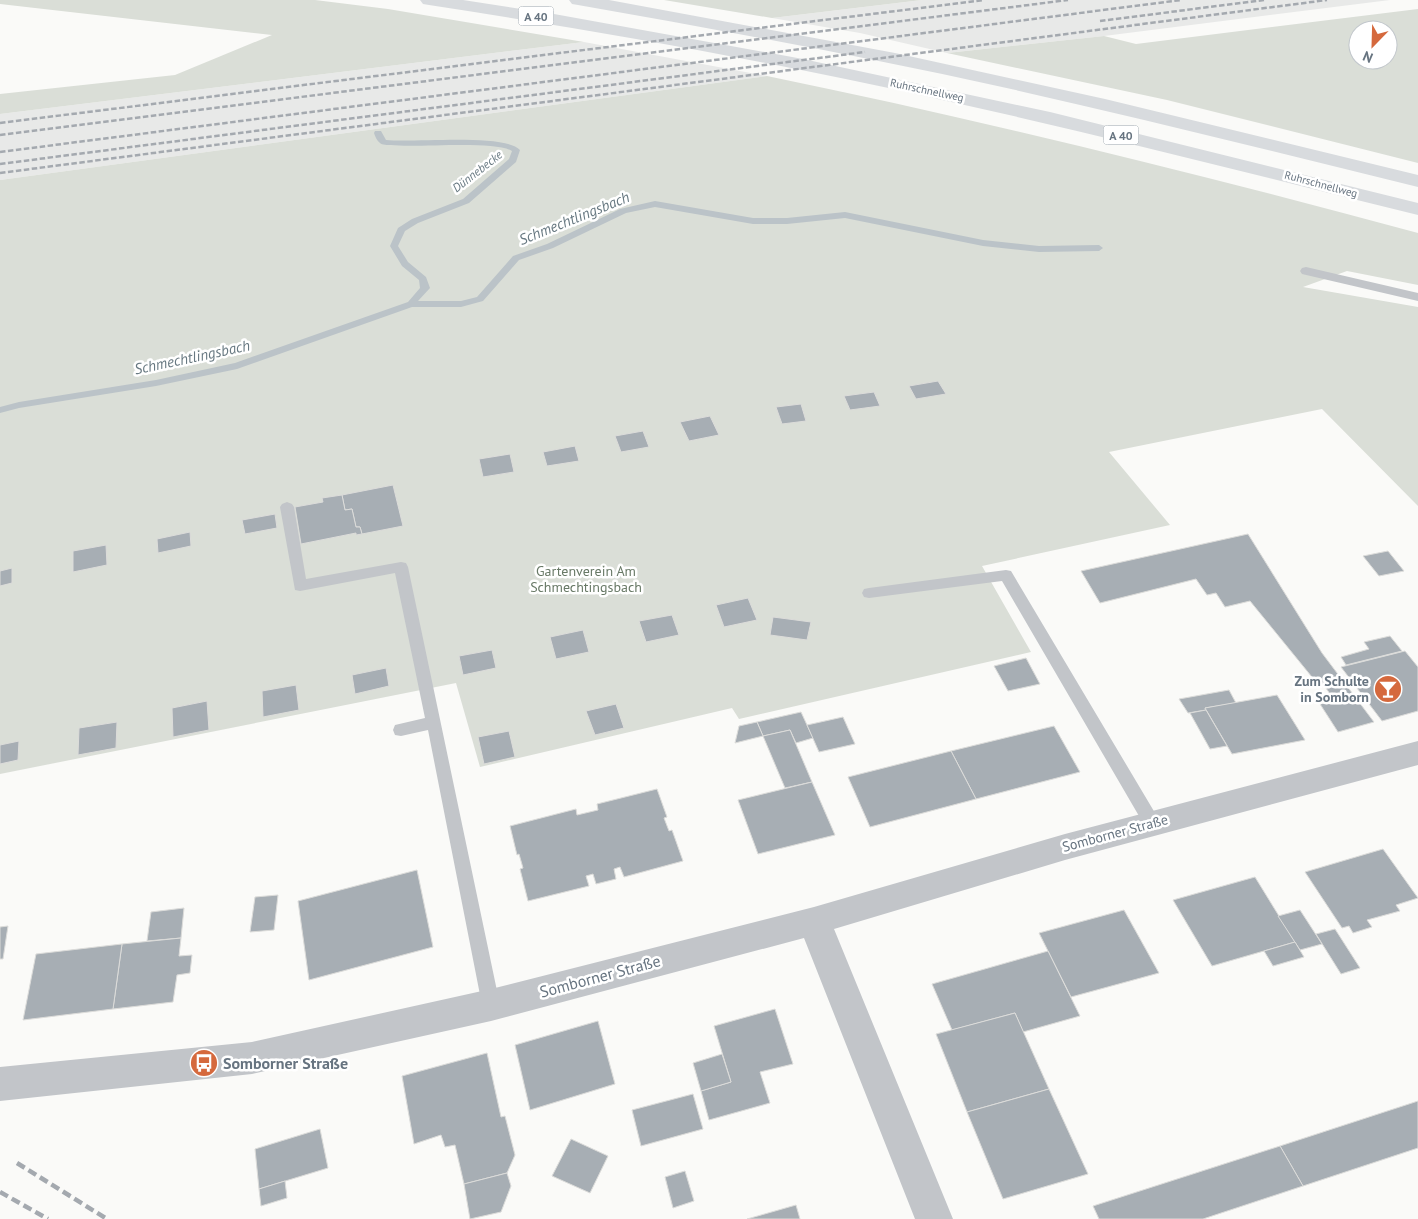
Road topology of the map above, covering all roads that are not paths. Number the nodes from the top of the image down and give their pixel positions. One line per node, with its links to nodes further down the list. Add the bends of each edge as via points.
1 (429, 0): 4 (highway, Ruhrschnellweg / A 40, via 642,34 823,69 1077,124)
2 (578, 0): 3 (highway, Ruhrschnellweg / A 40, via 901,59)
3 (1418, 181)
4 (1418, 209)
5 (1306, 271): 6 (lane)
6 (1418, 298)
7 (287, 507): 9 (lane, via 300,586 401,567)
8 (869, 593): 12 (lane, via 1006,574)
9 (434, 722): 10 (lane); 14 (lane)
10 (402, 730)
11 (1418, 752): 12 (street, Somborner Straße)
12 (1152, 823): 13 (street, Somborner Straße)
13 (814, 921): 14 (street, Somborner Straße); 16 (street)
14 (491, 1005): 15 (street, Somborner Straße, via 252,1058)
15 (0, 1084)
16 (928, 1204)

